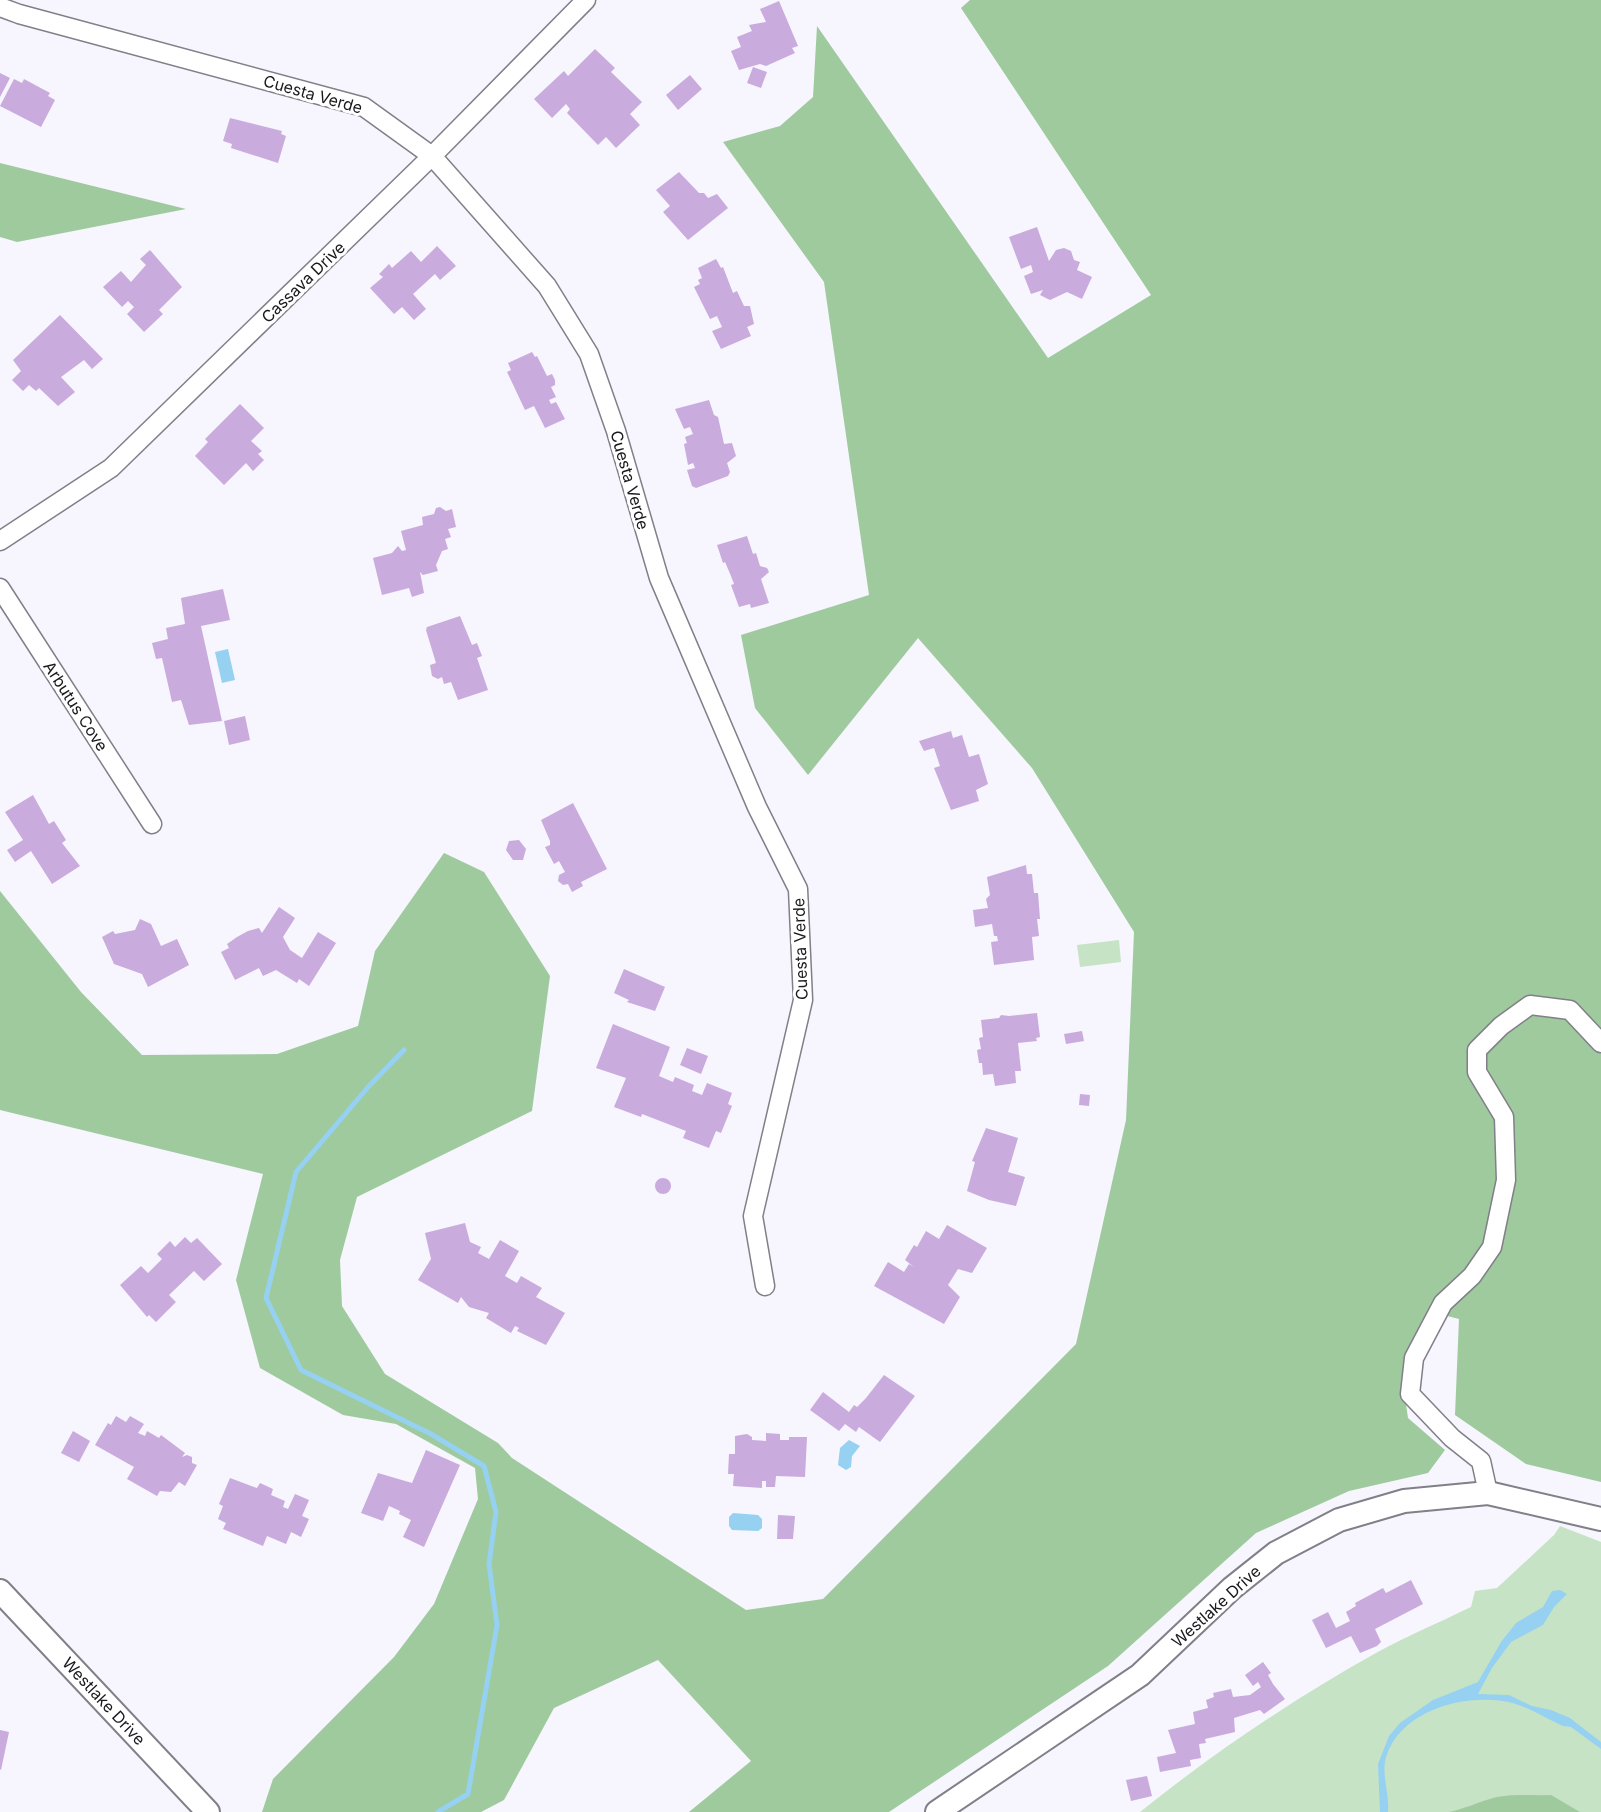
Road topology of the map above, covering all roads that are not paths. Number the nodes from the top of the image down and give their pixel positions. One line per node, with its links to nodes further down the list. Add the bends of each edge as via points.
1 (586, 0): 3 (street, Cassava Drive)
2 (0, 7): 3 (street, Cuesta Verde, via 364,107)
3 (432, 156): 4 (street, Cassava Drive, via 111,468); 8 (street, Cuesta Verde, via 547,286 589,354 659,578 757,807 798,889 803,1000 753,1216)
4 (0, 541)
5 (0, 588): 6 (street, Arbutus Cove)
6 (152, 824)
7 (1601, 1043): 9 (street, via 1570,1010 1530,1005 1477,1050 1478,1072 1504,1117 1506,1180 1492,1246 1472,1276 1443,1303 1414,1358 1410,1394 1452,1438 1482,1461)
8 (765, 1286)
9 (1488, 1493): 10 (street, Westlake Drive); 13 (street, Westlake Drive, via 1404,1501 1339,1520 1276,1553 1232,1588 1140,1676)
10 (1601, 1519)
11 (0, 1591): 12 (street, Westlake Drive)
12 (208, 1812)
13 (937, 1812)

